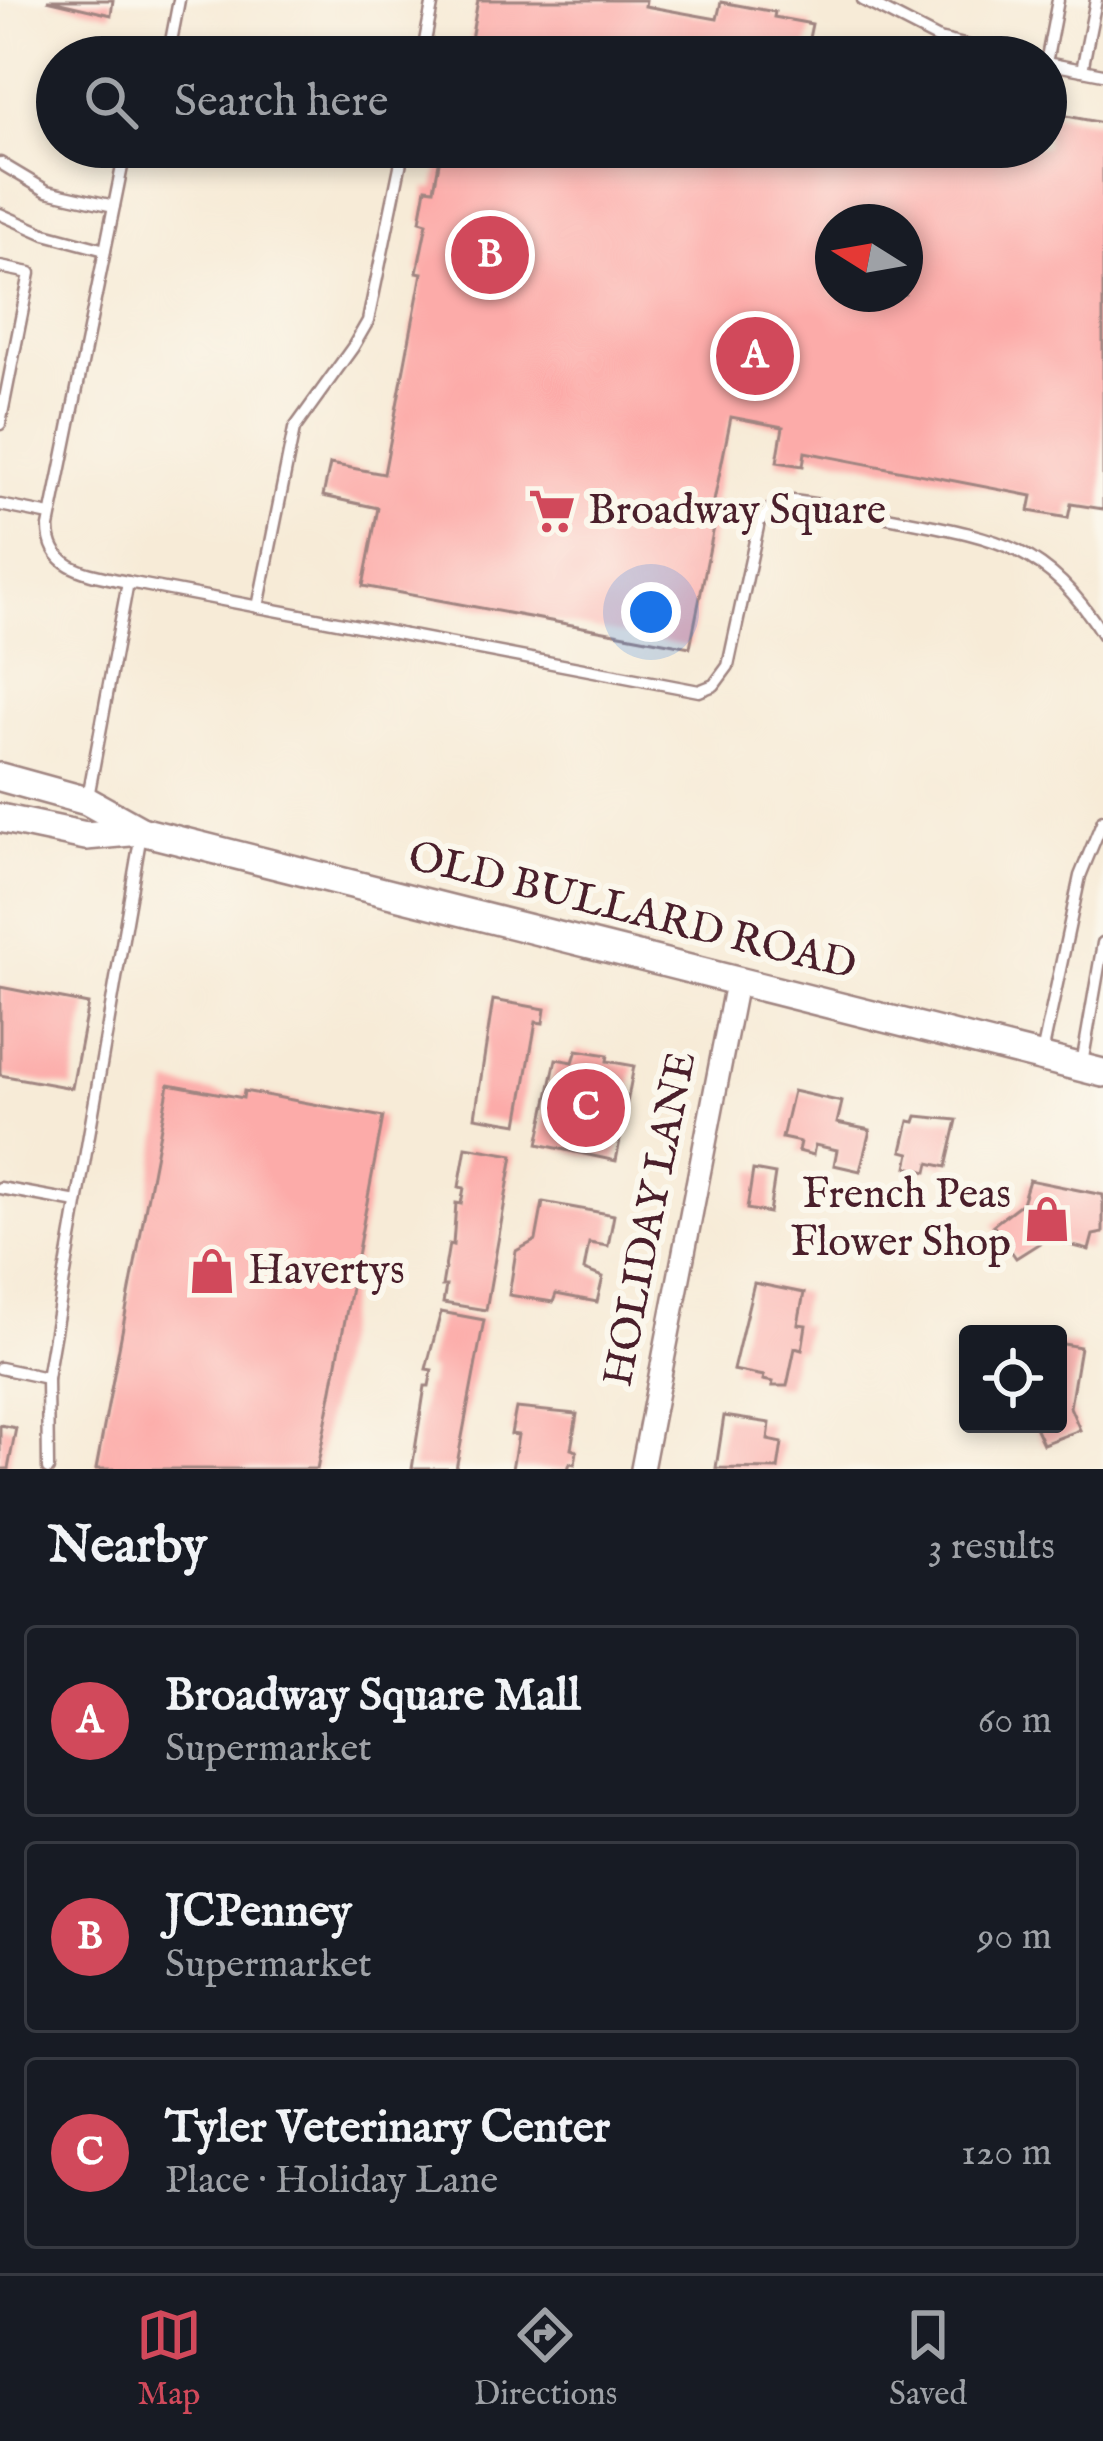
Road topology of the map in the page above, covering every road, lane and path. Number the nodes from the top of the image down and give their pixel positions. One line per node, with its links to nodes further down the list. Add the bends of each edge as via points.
1 (179, 0): 6 (lane)
2 (433, 0): 7 (lane)
3 (863, 0): 8 (lane)
4 (1058, 0): 9 (lane)
5 (1096, 0): 11 (lane)
6 (172, 36)
7 (426, 36)
8 (933, 36)
9 (1051, 36)
10 (1067, 67): 11 (lane)
11 (1082, 70): 12 (lane)
12 (1103, 74)
13 (0, 164): 16 (lane, via 47,191)
14 (122, 168): 16 (lane)
15 (400, 168): 24 (lane, via 368,321 294,429)
16 (114, 206): 18 (lane)
17 (0, 214): 18 (lane)
18 (106, 250): 22 (lane)
19 (0, 267): 20 (lane, via 30,273)
20 (0, 424)
21 (0, 505): 22 (lane)
22 (50, 515): 23 (lane, via 59,560)
23 (128, 582): 24 (lane); 27 (lane)
24 (258, 607): 25 (lane, via 698,691 728,666 759,522 793,501 1010,545 1059,578)
25 (1103, 634)
26 (0, 777): 27 (street, OLD BULLARD ROAD)
27 (87, 801): 30 (street, OLD BULLARD ROAD)
28 (0, 818): 30 (street, OLD BULLARD ROAD, via 86,836)
29 (1103, 820): 31 (lane)
30 (141, 831): 33 (street, OLD BULLARD ROAD); 37 (lane)
31 (1096, 848): 34 (lane, via 1080,876)
32 (1103, 943): 35 (lane)
33 (736, 983): 34 (street, OLD BULLARD ROAD); 41 (street, HOLIDAY LANE)
34 (1041, 1058): 35 (street, OLD BULLARD ROAD)
35 (1092, 1070)
36 (0, 1188): 37 (lane)
37 (77, 1202): 39 (lane)
38 (0, 1368): 39 (lane)
39 (47, 1378): 40 (lane)
40 (48, 1469)
41 (642, 1469)

